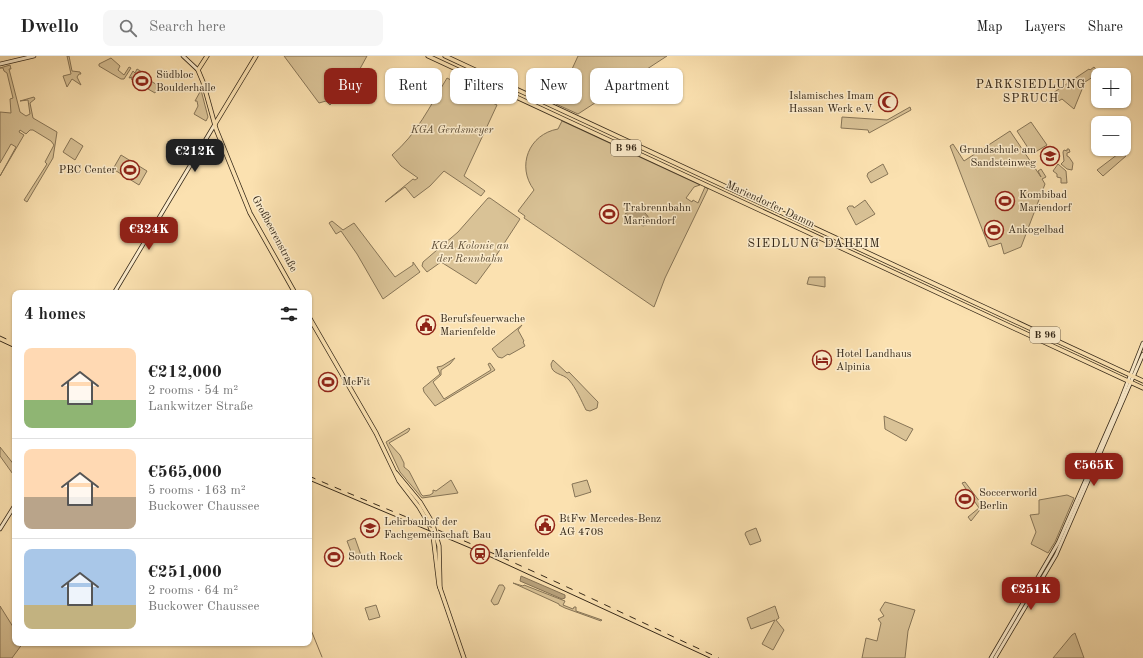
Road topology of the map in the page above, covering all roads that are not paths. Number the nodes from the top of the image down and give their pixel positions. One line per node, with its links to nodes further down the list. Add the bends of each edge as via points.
1 (34, 56): 7 (main road)
2 (182, 56): 8 (main road)
3 (207, 56): 8 (main road)
4 (256, 56): 9 (main road)
5 (428, 56): 16 (main road, Mariendorfer Damm / B 96)
6 (445, 56): 15 (main road, Mariendorfer Damm / B 96)
7 (0, 64)
8 (198, 70): 9 (main road, Großbeerenstraße)
9 (215, 124): 10 (main road); 11 (main road, Großbeerenstraße, via 253,218)
10 (116, 290)
11 (293, 290)
12 (312, 322): 24 (main road, via 375,431 400,483 430,522 437,537 440,588)
13 (1143, 342): 17 (main road)
14 (1143, 354): 17 (main road)
15 (1115, 367): 16 (main road); 17 (main road, Mariendorfer Damm / B 96)
16 (1113, 374): 18 (main road, Mariendorfer Damm / B 96)
17 (1132, 375): 18 (main road); 19 (main road, B 96); 20 (main road)
18 (1127, 380): 20 (main road, B 96); 25 (main road, via 1058,543)
19 (1143, 381)
20 (1131, 382): 21 (main road, B 96); 26 (main road, via 1056,555)
21 (1143, 388)
22 (12, 510): 23 (main road)
23 (0, 529)
24 (464, 658)
25 (991, 658)
26 (995, 658)

